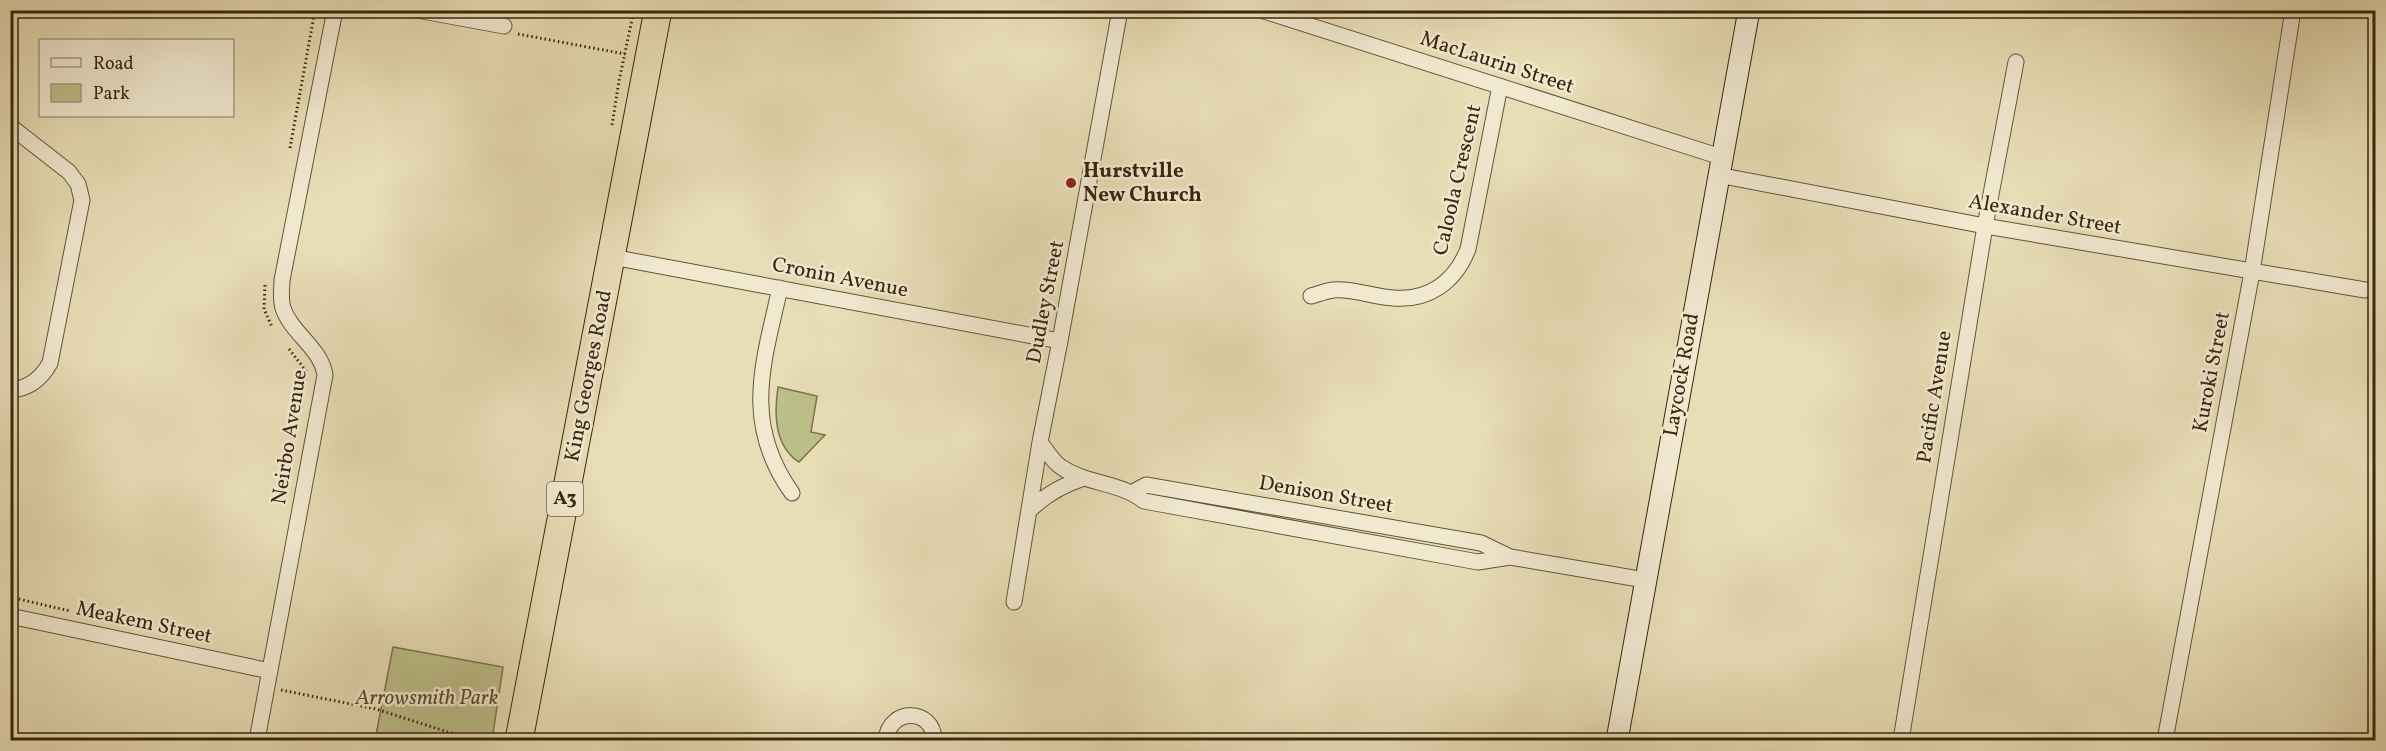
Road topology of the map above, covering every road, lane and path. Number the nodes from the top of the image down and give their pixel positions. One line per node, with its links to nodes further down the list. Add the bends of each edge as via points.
1 (315, 10): 14 (path)
2 (334, 10): 37 (street, Neirbo Avenue, via 282,280 288,317 323,364 325,375)
3 (417, 10): 9 (street)
4 (658, 10): 17 (highway, King Georges Road / A3)
5 (1120, 10): 24 (street, Dudley Street)
6 (1261, 10): 12 (street, MacLaurin Street)
7 (1749, 10): 15 (street, Laycock Road)
8 (2293, 10): 18 (street, Kuroki Street)
9 (510, 29): 10 (path)
10 (626, 54)
11 (2016, 62): 16 (street, Pacific Avenue)
12 (1500, 86): 15 (street, MacLaurin Street); 22 (street, Caloola Crescent, via 1468,249 1458,271 1437,289 1407,298 1341,290)
13 (10, 126): 26 (street, via 69,172 78,184 82,200 50,363 30,385)
14 (289, 152)
15 (1720, 166): 16 (street, Alexander Street); 32 (street, Laycock Road)
16 (1984, 226): 18 (street, Alexander Street); 45 (street, Pacific Avenue)
17 (612, 257): 20 (street, Cronin Avenue); 41 (highway, King Georges Road / A3)
18 (2252, 272): 21 (street, Alexander Street); 46 (street, Kuroki Street)
19 (265, 281): 23 (path, via 264,309)
20 (780, 288): 24 (street, Cronin Avenue); 30 (street, via 761,380 761,421 774,465)
21 (2365, 290)
22 (1311, 296)
23 (278, 334)
24 (1060, 341): 28 (street, Dudley Street)
25 (284, 342): 27 (path, via 306,371)
26 (10, 390)
27 (299, 419)
28 (1040, 442): 29 (street, Denison Street, via 1060,466); 31 (street, Dudley Street)
29 (1084, 478): 31 (street, via 1059,487); 32 (street, Denison Street, via 1133,492 1144,501 1478,562 1510,557)
30 (792, 493)
31 (1030, 510): 34 (street, Dudley Street)
32 (1644, 580): 44 (street, Laycock Road)
33 (10, 597): 35 (path)
34 (1014, 602)
35 (78, 612)
36 (10, 616): 37 (street, Meakem Street)
37 (270, 671): 39 (street, Neirbo Avenue)
38 (281, 691): 40 (path, via 376,709)
39 (256, 741)
40 (473, 741)
41 (519, 741)
42 (886, 741): 43 (street, via 891,725 903,716 925,721 931,727)
43 (934, 741)
44 (1617, 741)
45 (1901, 741)
46 (2165, 741)

